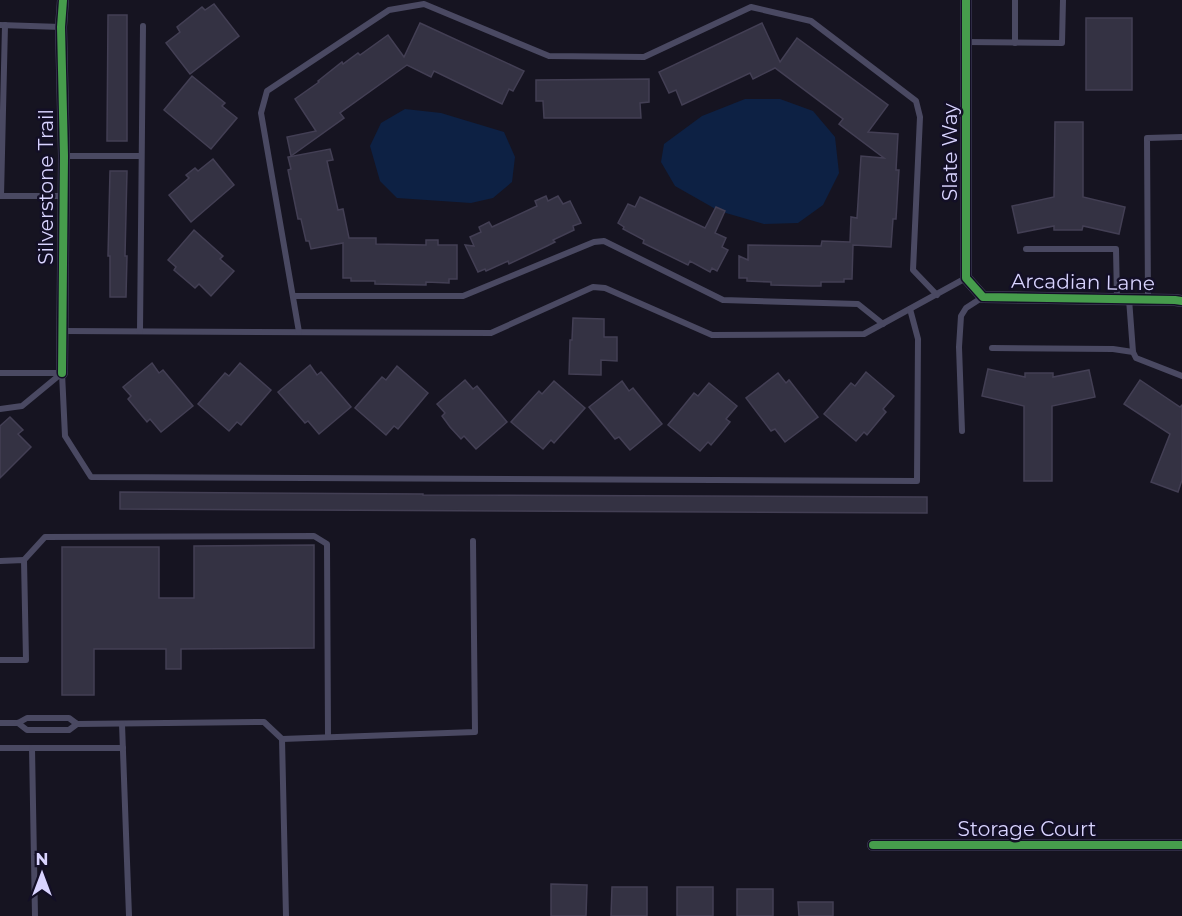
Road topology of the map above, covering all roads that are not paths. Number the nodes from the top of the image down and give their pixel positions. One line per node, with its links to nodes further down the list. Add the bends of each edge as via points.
1 (63, 0): 7 (street, Silverstone Trail)
2 (966, 0): 8 (street, Slate Way)
3 (1015, 0): 9 (lane)
4 (1063, 0): 9 (lane, via 1062,44)
5 (3, 25): 7 (lane); 13 (lane)
6 (143, 26): 12 (lane)
7 (61, 27): 11 (street, Silverstone Trail)
8 (966, 42): 9 (lane); 16 (street, Slate Way)
9 (1015, 43)
10 (1182, 137): 21 (lane, via 1147,138)
11 (64, 156): 12 (lane); 14 (street, Silverstone Trail)
12 (141, 156): 26 (lane)
13 (1, 196): 14 (lane)
14 (63, 196): 25 (street, Silverstone Trail)
15 (1026, 249): 20 (lane, via 1116,249)
16 (966, 278): 17 (lane); 19 (street)
17 (937, 295): 18 (lane, via 913,270 920,117 916,101 811,21 751,7 644,57 549,56 424,4 390,10 267,91 261,113); 23 (lane)
18 (293, 296): 24 (lane, via 463,296 604,241 723,300 858,304); 27 (lane)
19 (982, 297): 20 (street, Arcadian Lane); 34 (lane, via 961,316)
20 (1123, 299): 21 (street, Arcadian Lane); 29 (lane)
21 (1148, 300): 22 (street, Arcadian Lane)
22 (1182, 300)
23 (910, 309): 24 (lane); 31 (lane, via 918,339 917,480 91,477 65,436)
24 (883, 324): 27 (lane, via 864,334 711,335 605,288 593,288 491,333)
25 (62, 331): 26 (lane); 31 (street, Silverstone Trail)
26 (140, 331): 27 (lane)
27 (299, 332)
28 (992, 348): 29 (lane)
29 (1133, 352): 32 (lane, via 1136,358)
30 (0, 373): 31 (lane)
31 (62, 373): 33 (lane, via 22,406)
32 (1182, 376)
33 (0, 409)
34 (962, 431)
35 (473, 541): 43 (lane, via 475,732)
36 (24, 560): 37 (lane); 38 (lane, via 26,660); 43 (lane, via 45,537 314,536 327,544)
37 (0, 561)
38 (0, 660)
39 (0, 723): 40 (lane)
40 (18, 723): 41 (lane, via 27,718 69,718); 41 (lane, via 27,730 69,730)
41 (77, 724): 42 (lane)
42 (122, 724): 44 (lane, via 264,722); 47 (lane)
43 (328, 737): 44 (lane)
44 (282, 739): 52 (lane)
45 (0, 748): 46 (lane)
46 (32, 748): 47 (lane); 50 (lane)
47 (123, 748): 51 (lane)
48 (873, 845): 49 (street, Storage Court)
49 (1182, 845)
50 (35, 916)
51 (129, 916)
52 (286, 916)

